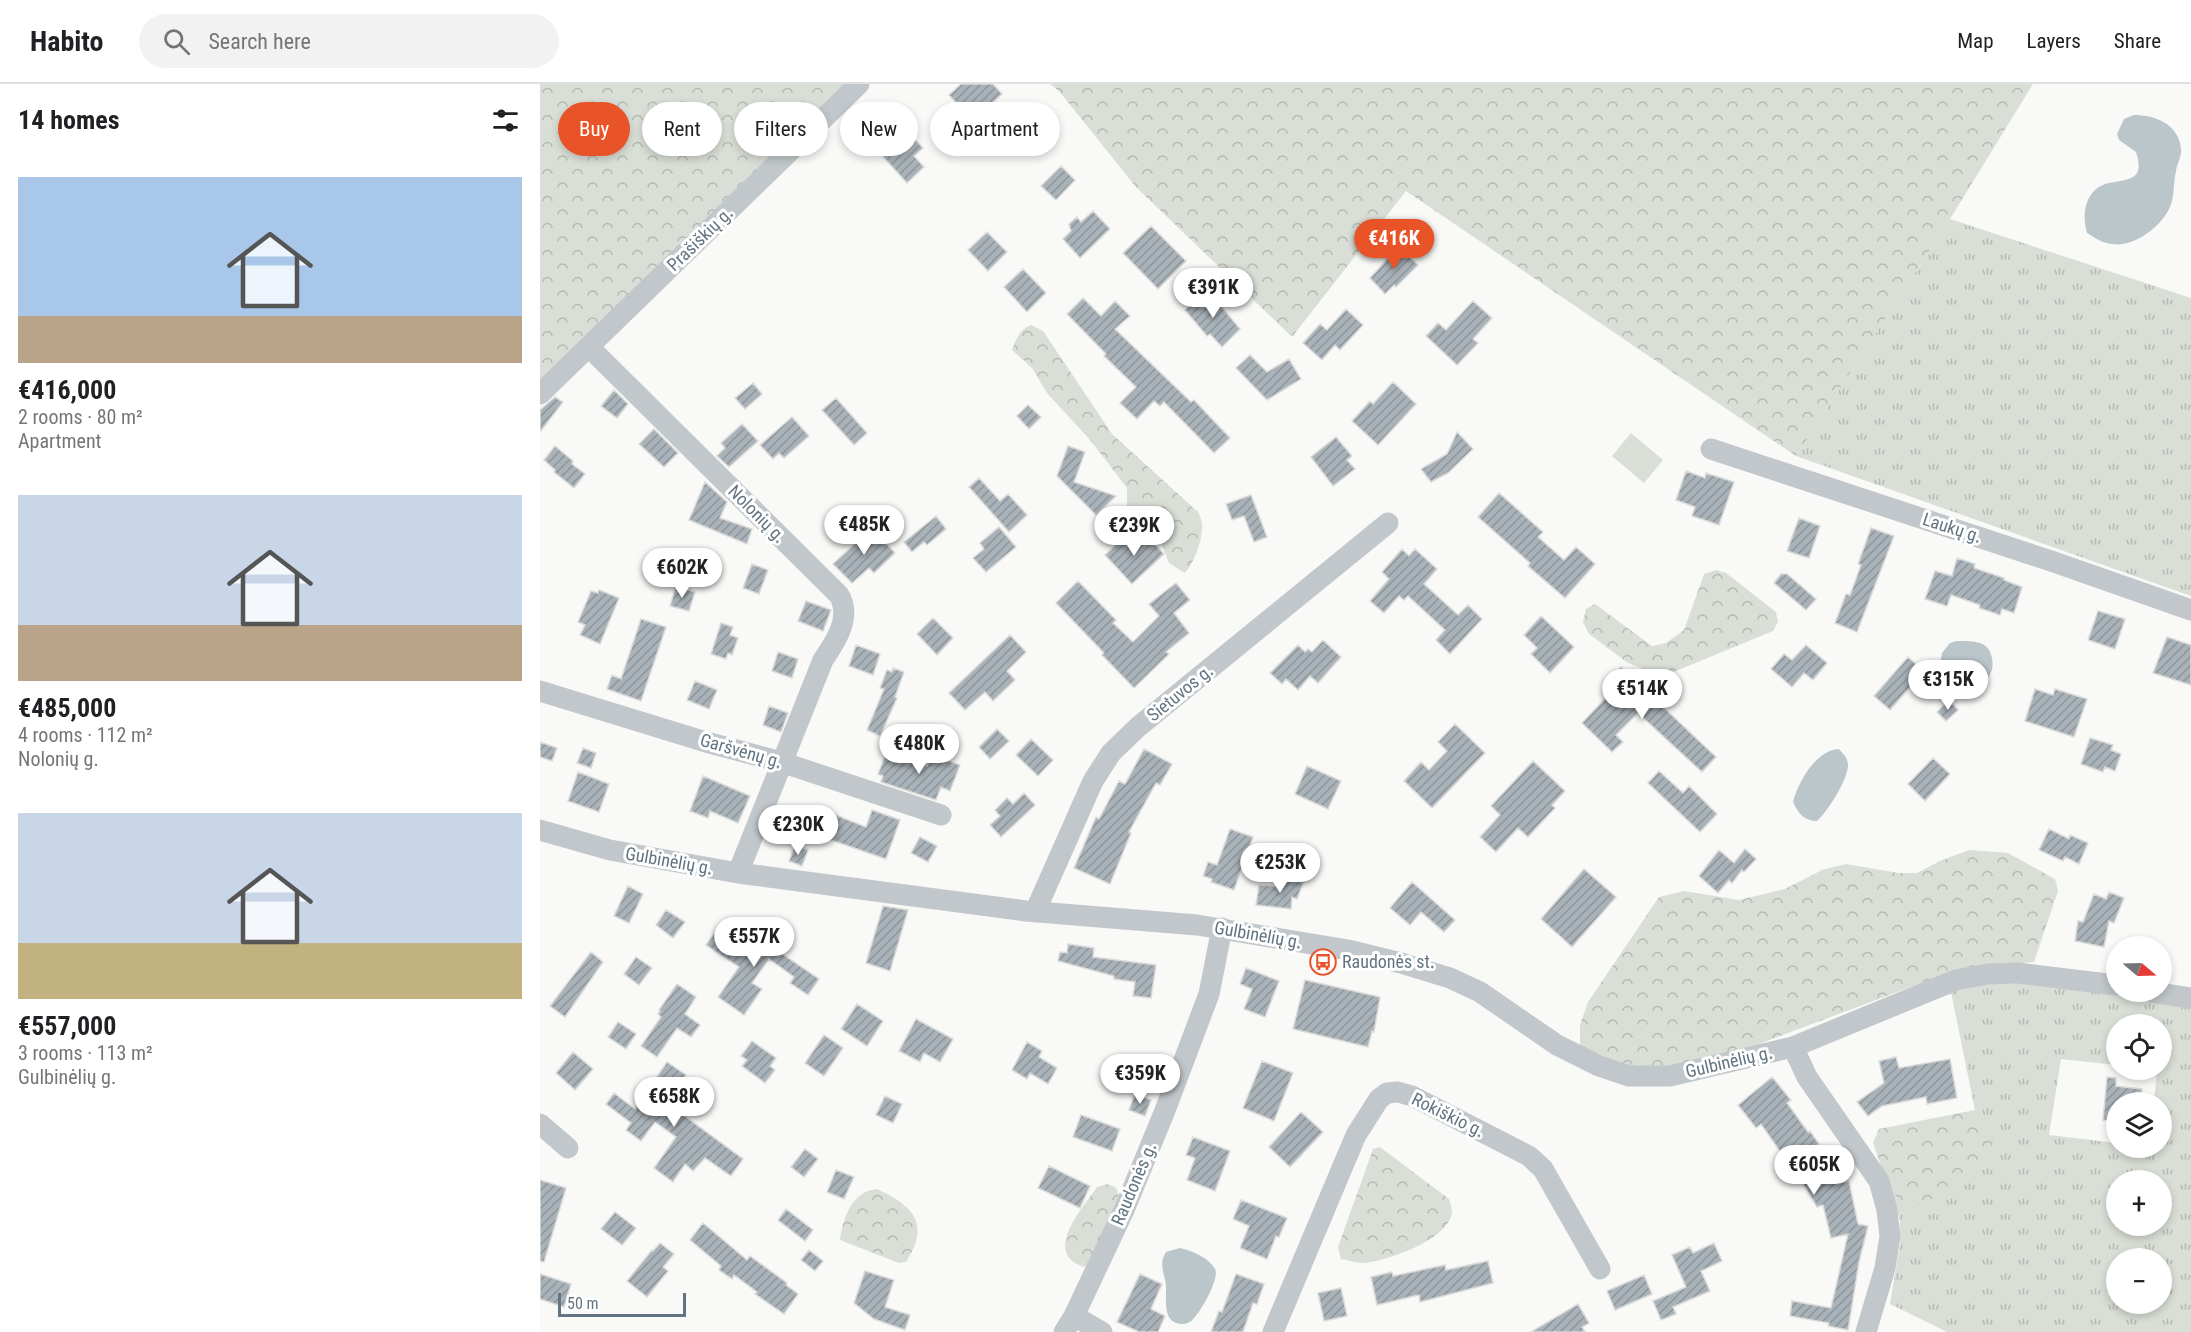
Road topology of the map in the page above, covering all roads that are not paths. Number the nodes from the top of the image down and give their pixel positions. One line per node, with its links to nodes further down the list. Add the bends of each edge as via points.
1 (859, 84): 2 (street, Prašiškių g.)
2 (589, 347): 3 (street, Prašiškių g.); 8 (street, Nolonių g., via 844,604 837,639 823,660)
3 (540, 394)
4 (1711, 449): 6 (street, Laukų g.)
5 (1388, 523): 12 (street, Sietuvos g., via 1111,753 1093,781)
6 (2191, 610)
7 (540, 691): 8 (street, Garšvėnų g.)
8 (781, 762): 9 (street, Garšvėnų g.); 11 (street, Nolonių g.)
9 (941, 815)
10 (540, 830): 11 (street, Gulbinėlių g., via 610,850)
11 (738, 873): 12 (street, Gulbinėlių g.)
12 (1035, 912): 13 (street, Gulbinėlių g.)
13 (1222, 928): 17 (street, Gulbinėlių g., via 1348,950 1450,978 1480,992 1557,1045 1629,1076 1670,1076); 21 (street, Raudonės g., via 1209,993 1168,1102 1124,1210)
14 (2106, 984): 17 (street, Gulbinėlių g., via 2018,973 1988,974 1956,981)
15 (2172, 995): 16 (street)
16 (2191, 998)
17 (1793, 1047): 24 (street, via 1807,1077 1879,1181 1887,1210 1890,1236 1885,1268)
18 (540, 1124): 19 (street)
19 (568, 1148)
20 (1600, 1269): 23 (street, Rokiškio g., via 1543,1169 1529,1156 1412,1096 1387,1093 1379,1098 1356,1135)
21 (1069, 1324): 22 (street)
22 (1102, 1332)
23 (1273, 1332)
24 (1866, 1332)

